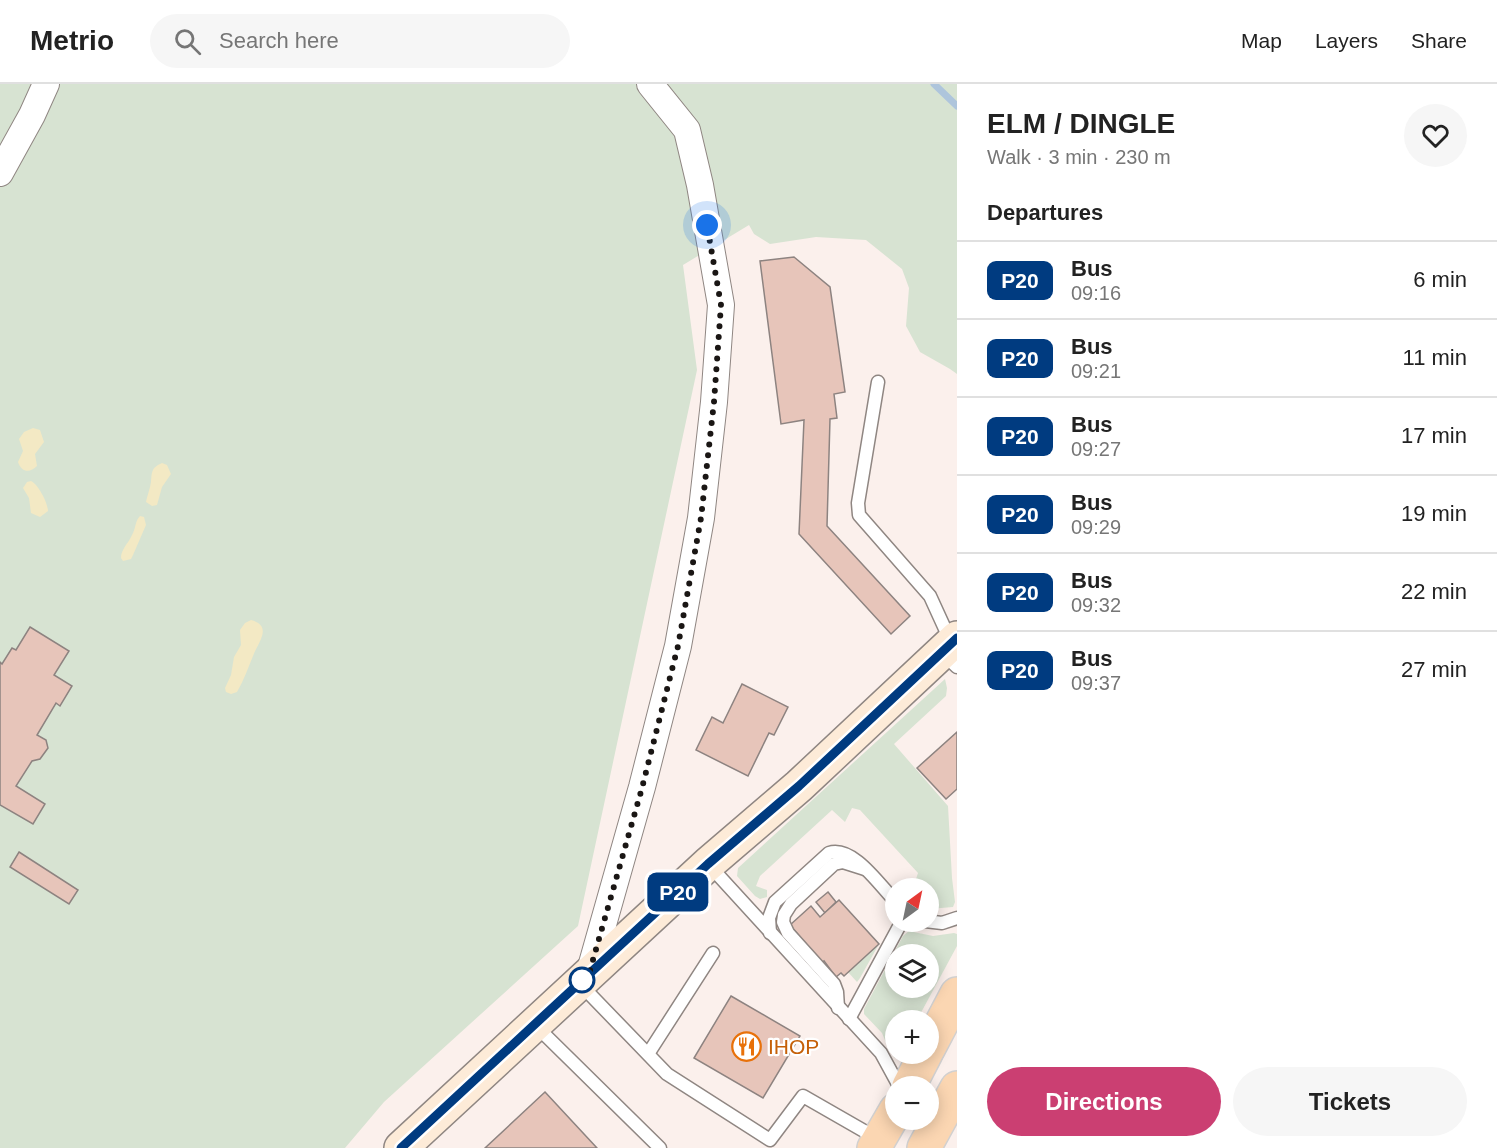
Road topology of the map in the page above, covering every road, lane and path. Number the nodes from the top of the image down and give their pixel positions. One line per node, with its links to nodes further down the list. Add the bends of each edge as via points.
1 (46, 84): 3 (street)
2 (650, 84): 14 (street, via 687,130 700,185 721,305 714,402 701,518 678,646 642,788)
3 (0, 173)
4 (878, 382): 5 (lane, via 859,515 930,596)
5 (953, 649): 6 (main road)
6 (708, 864): 12 (lane); 14 (main road)
7 (865, 869): 8 (lane); 12 (lane, via 844,852 829,853 775,902 769,918); 16 (lane, via 849,862 834,864 784,915 788,933 836,987)
8 (885, 890)
9 (957, 918): 10 (lane)
10 (939, 923)
11 (896, 932): 17 (lane)
12 (770, 933): 16 (lane)
13 (713, 953): 20 (lane)
14 (584, 978): 18 (main road); 20 (lane)
15 (957, 994): 19 (main road)
16 (838, 1008): 17 (lane)
17 (849, 1019): 21 (lane, via 881,1053)
18 (535, 1025): 25 (main road); 26 (lane)
19 (939, 1028)
20 (648, 1054): 24 (lane, via 667,1074 770,1140 803,1096)
21 (894, 1076)
22 (957, 1088): 27 (main road)
23 (885, 1130): 24 (main road)
24 (877, 1144)
25 (401, 1148)
26 (660, 1148)
27 (924, 1148)

